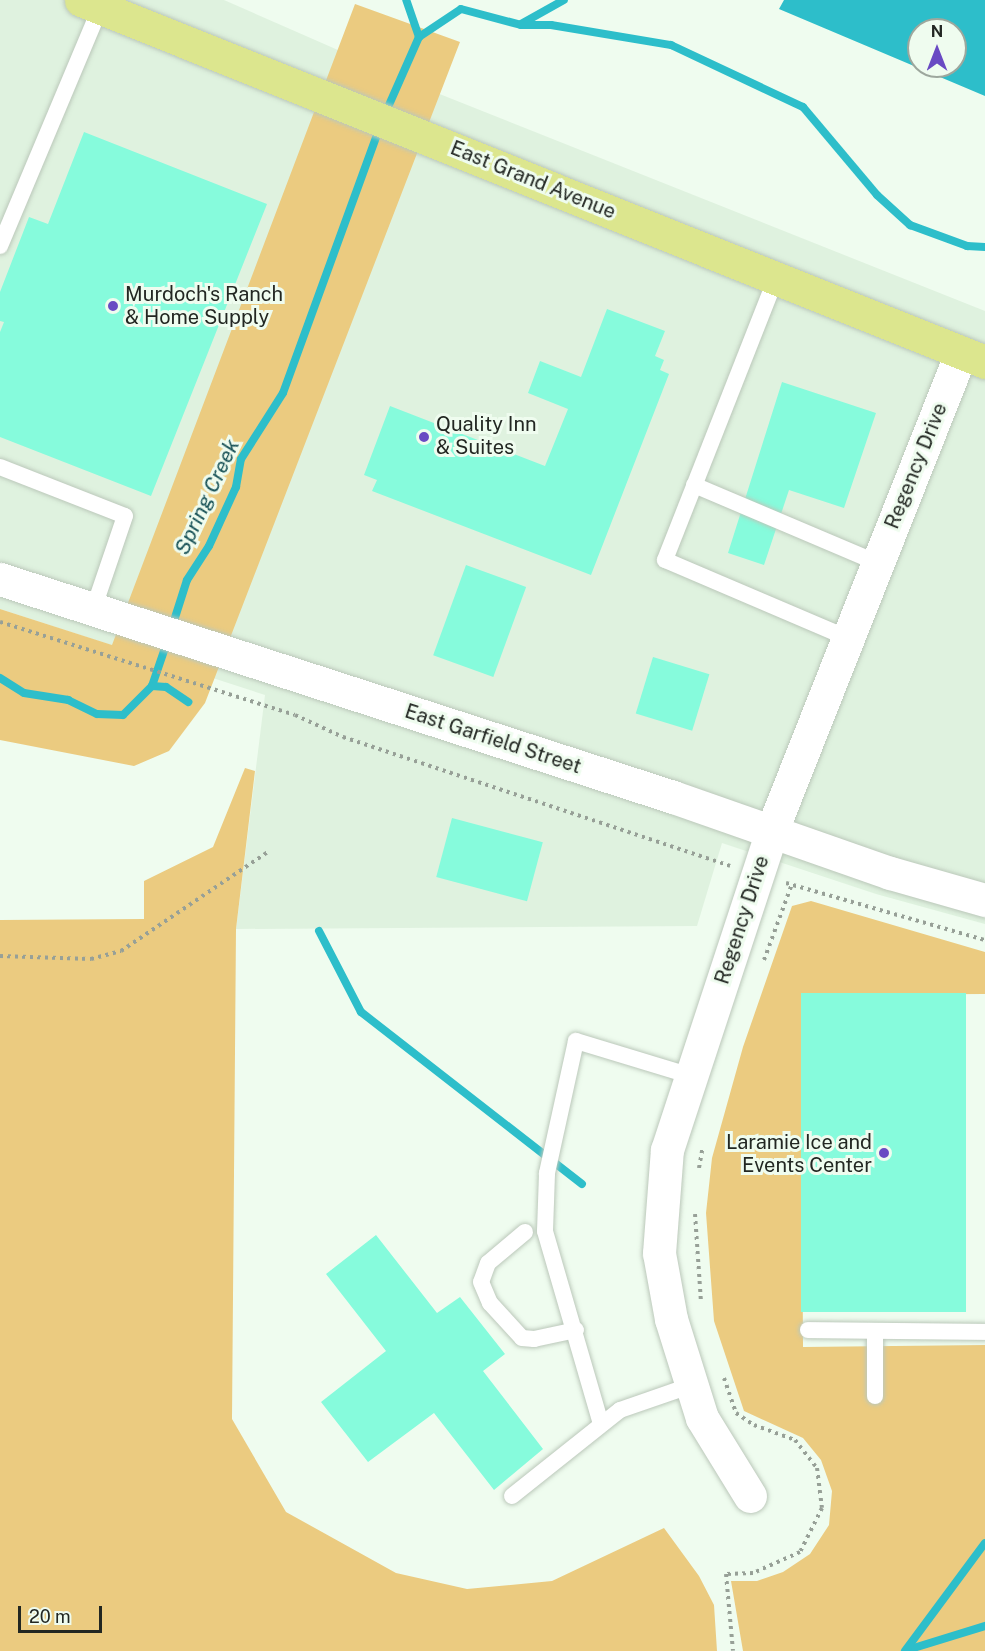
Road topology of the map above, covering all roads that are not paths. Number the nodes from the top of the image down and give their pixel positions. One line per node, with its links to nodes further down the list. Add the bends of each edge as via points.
1 (91, 4): 2 (lane); 3 (main road, East Grand Avenue)
2 (0, 246)
3 (776, 278): 4 (main road, East Grand Avenue); 6 (lane)
4 (973, 357): 7 (street, Regency Drive)
5 (0, 467): 9 (lane, via 125,516)
6 (694, 485): 7 (lane); 10 (lane, via 665,560)
7 (878, 563): 10 (street, Regency Drive)
8 (0, 579): 9 (street, East Garfield Street)
9 (108, 615): 11 (street, East Garfield Street)
10 (848, 638): 11 (street, Regency Drive)
11 (772, 830): 12 (street, East Garfield Street, via 890,873); 13 (street, Regency Drive)
12 (985, 900)
13 (691, 1076): 15 (lane, via 576,1041 547,1173 545,1231); 19 (street, Regency Drive, via 667,1150 659,1253 671,1319)
14 (525, 1232): 15 (lane, via 488,1263 481,1282 490,1303 522,1338 534,1340)
15 (576, 1330): 21 (lane)
16 (808, 1330): 17 (lane)
17 (874, 1331): 18 (lane); 20 (lane)
18 (985, 1332)
19 (692, 1384): 21 (lane, via 620,1410); 23 (street, Regency Drive, via 702,1418)
20 (874, 1396)
21 (601, 1424): 22 (lane)
22 (512, 1496)
23 (750, 1497)

